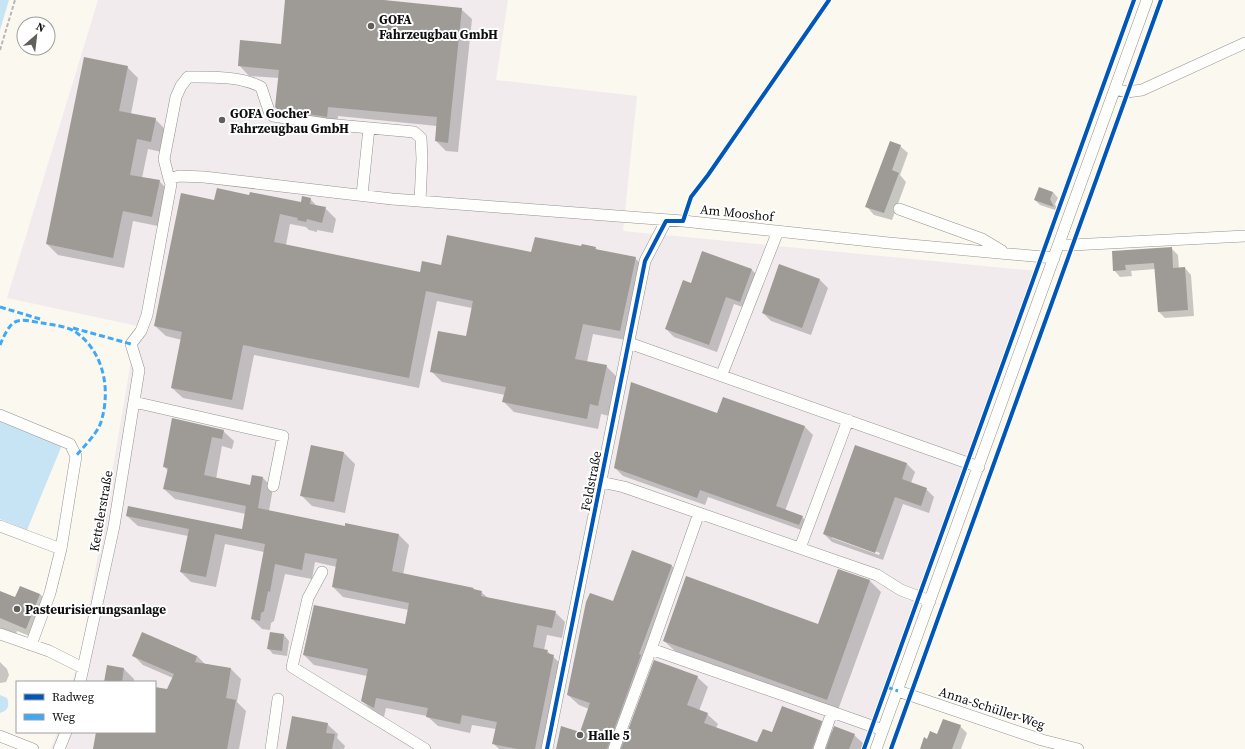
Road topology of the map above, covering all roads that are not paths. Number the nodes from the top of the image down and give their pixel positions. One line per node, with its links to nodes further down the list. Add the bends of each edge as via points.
1 (1147, 0): 3 (street)
2 (1245, 43): 3 (street, via 1142,90)
3 (1115, 90): 12 (street)
4 (369, 128): 5 (street, via 273,116 260,87 254,83 188,76 174,105 164,159); 6 (street); 7 (street, via 414,132 421,138)
5 (170, 179): 6 (street, Am Mooshof, via 179,176 204,177); 17 (street, Kettelerstraße, via 147,315 141,332 131,344 139,370)
6 (362, 195): 7 (street, Am Mooshof)
7 (420, 201): 9 (street, Am Mooshof)
8 (898, 209): 13 (street, via 982,239)
9 (666, 221): 10 (street, Am Mooshof); 15 (street, Feldstraße, via 645,261)
10 (778, 231): 13 (street, Am Mooshof); 16 (street)
11 (1245, 236): 12 (street)
12 (1059, 244): 14 (street)
13 (1004, 252): 14 (street, Am Mooshof)
14 (1054, 258): 20 (street)
15 (629, 343): 16 (street); 21 (street, Feldstraße)
16 (722, 374): 19 (street)
17 (134, 402): 22 (street, via 283,436); 32 (street, Kettelerstraße, via 114,526)
18 (0, 415): 26 (street, via 70,444 76,456)
19 (848, 420): 20 (street); 25 (street)
20 (979, 467): 28 (street)
21 (601, 482): 23 (street, via 624,487); 45 (street, Feldstraße)
22 (273, 486)
23 (698, 513): 25 (street); 31 (street)
24 (0, 526): 26 (street)
25 (800, 548): 28 (street, via 877,575 901,590)
26 (61, 549): 30 (street, via 50,593)
27 (322, 572): 44 (street, via 308,598 292,667)
28 (930, 601): 34 (street)
29 (0, 634): 30 (street)
30 (31, 645): 32 (street)
31 (652, 650): 36 (street); 46 (street)
32 (83, 668): 33 (street, Kettelerstraße)
33 (80, 681)
34 (898, 691): 37 (street); 49 (street, Anna-Schüller-Weg, via 1042,740)
35 (278, 699): 43 (street)
36 (832, 712): 37 (street); 47 (street)
37 (883, 730): 48 (street)
38 (66, 733): 42 (street)
39 (0, 736): 40 (street)
40 (17, 746): 41 (street)
41 (33, 749)
42 (59, 749)
43 (271, 749)
44 (425, 749)
45 (547, 749)
46 (614, 749)
47 (820, 749)
48 (876, 749)
49 (1078, 749)

